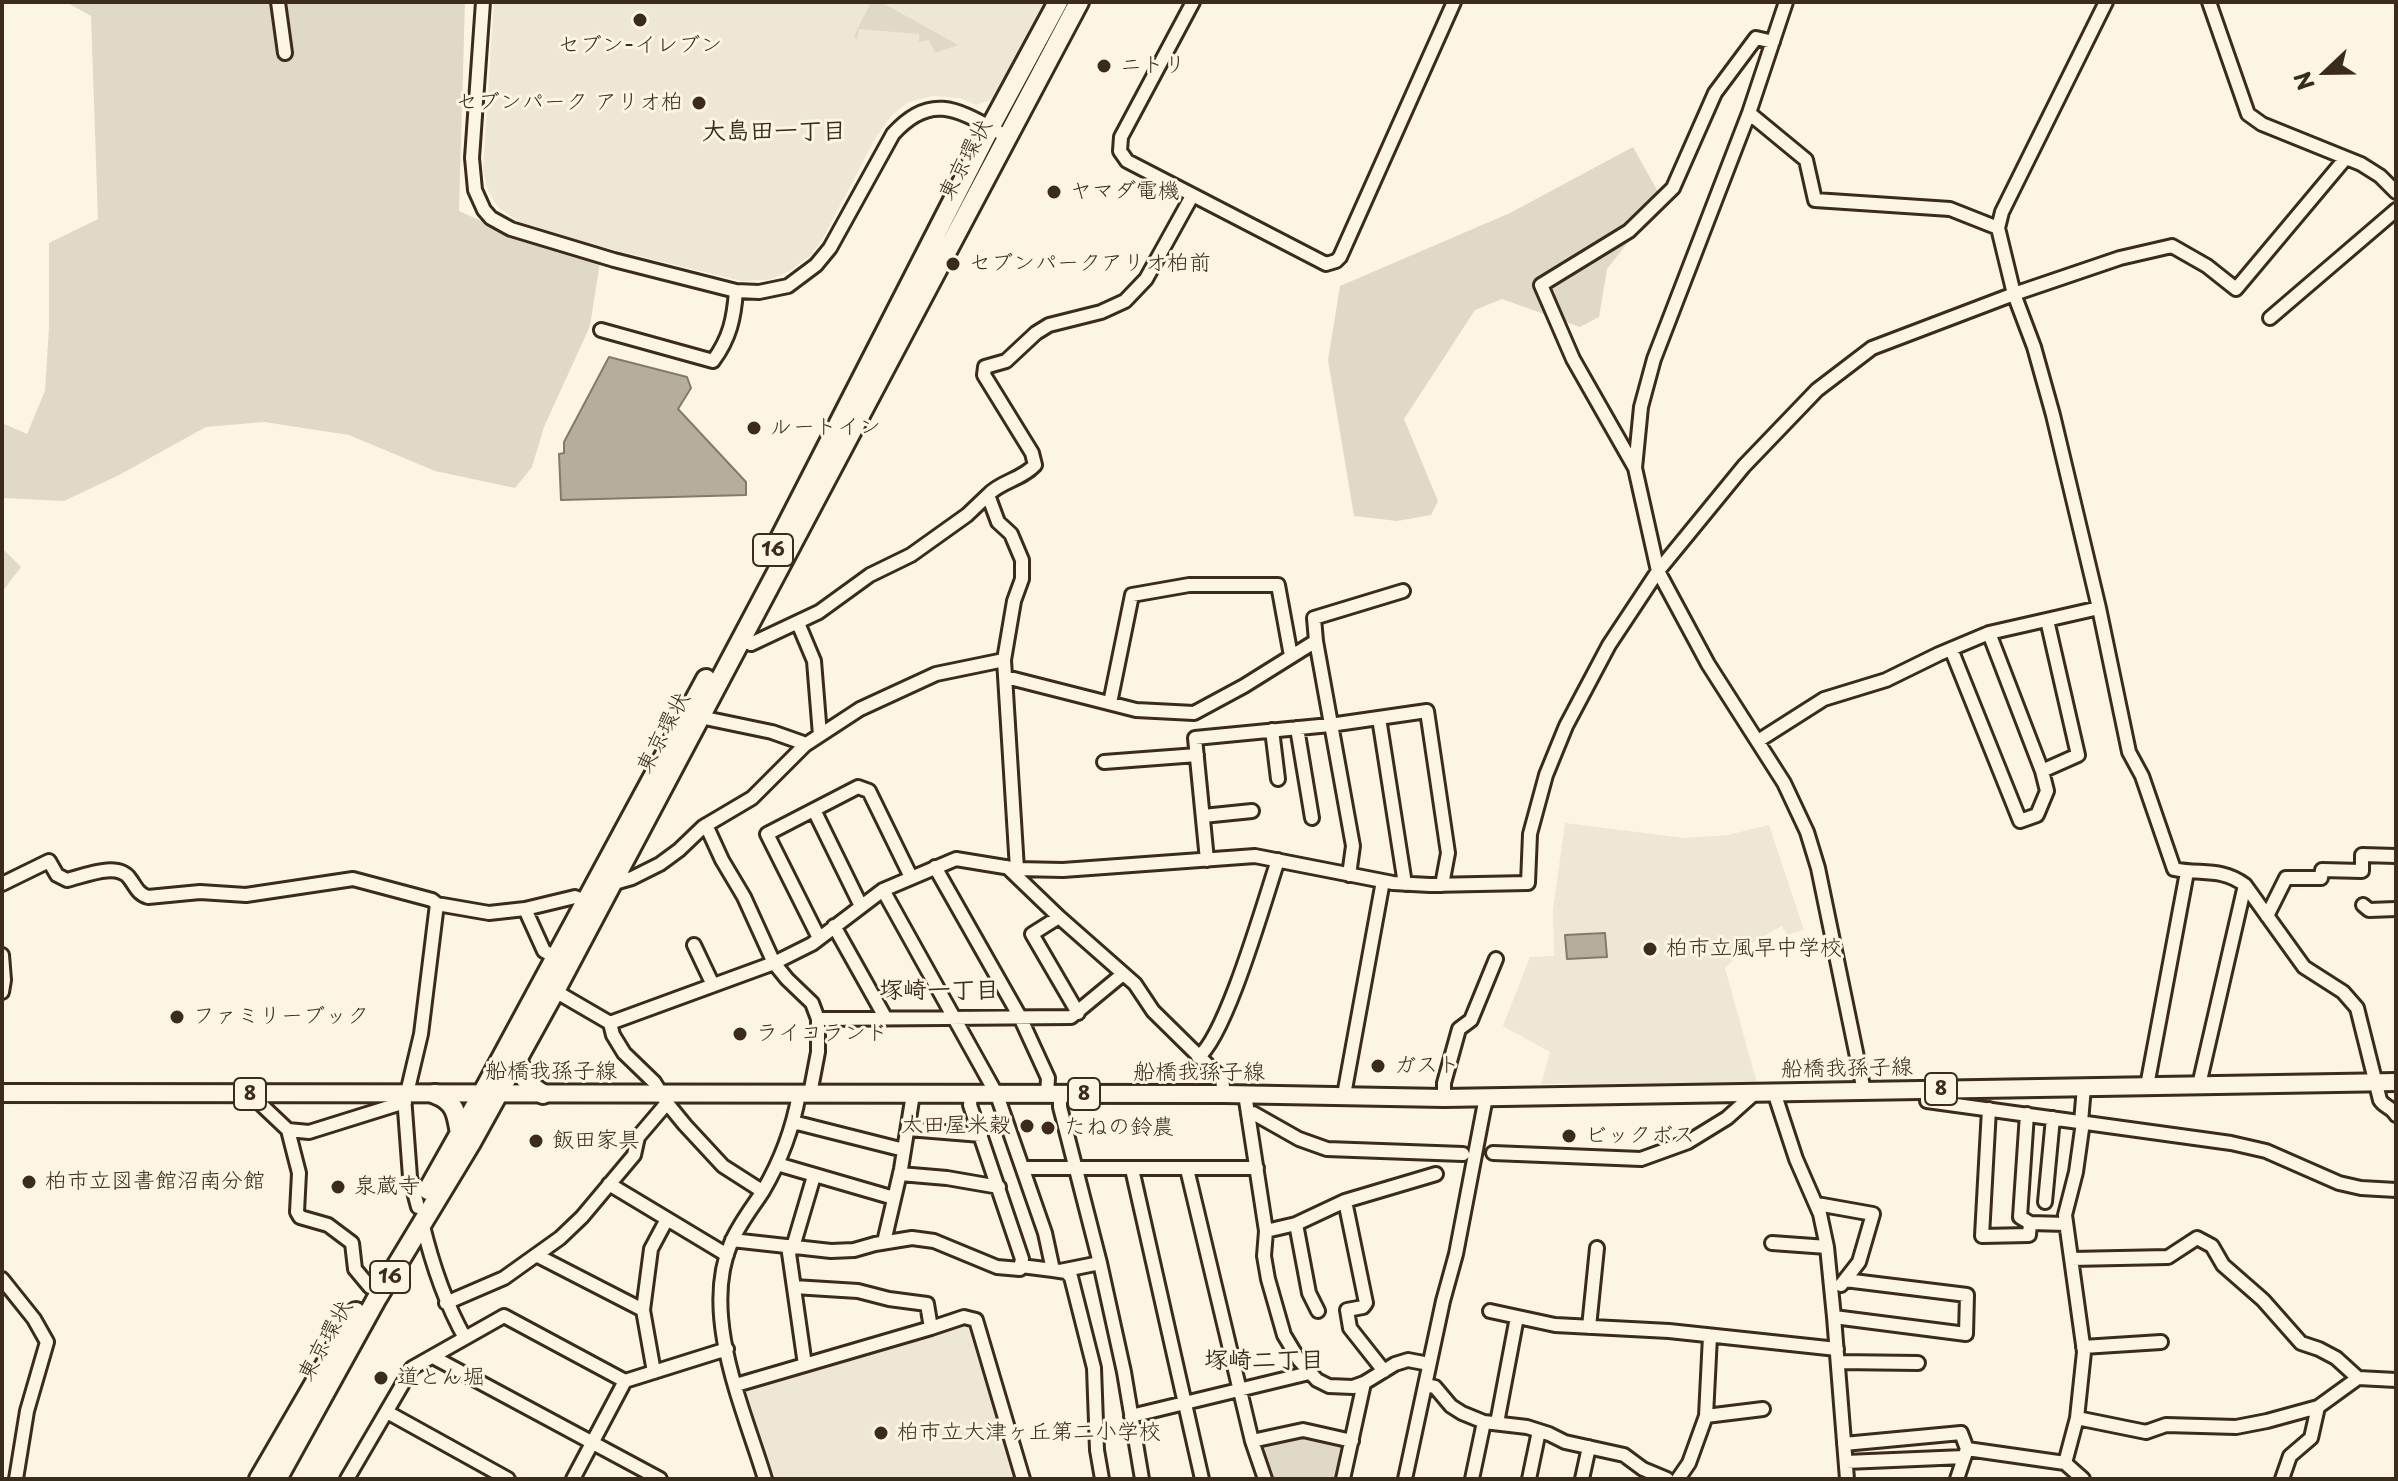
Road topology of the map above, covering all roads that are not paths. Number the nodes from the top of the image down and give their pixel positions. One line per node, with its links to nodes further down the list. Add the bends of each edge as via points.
1 (278, 2): 11 (street)
2 (483, 2): 19 (street, via 472,178 491,218 549,242)
3 (1058, 2): 13 (highway, 東京環状 / 16)
4 (1079, 2): 13 (highway, 東京環状 / 16)
5 (1193, 2): 16 (street, via 1121,137 1120,151 1127,161)
6 (1454, 2): 16 (street, via 1336,261 1322,263)
7 (1786, 2): 10 (street)
8 (2106, 2): 18 (street, via 2007,199)
9 (2209, 2): 14 (street, via 2248,114)
10 (1773, 42): 12 (street); 23 (street, via 1756,38 1715,93 1673,188 1629,231 1541,285 1573,359)
11 (285, 53)
12 (1749, 113): 18 (street, via 1806,160 1815,200 1950,209); 23 (street, via 1654,359 1641,407)
13 (998, 132): 19 (street, via 942,108 907,119 816,265 788,286); 31 (highway, 東京環状 / 16); 70 (highway, 東京環状 / 16)
14 (2345, 159): 15 (street, via 2380,176); 20 (street, via 2236,289 2172,246)
15 (2396, 192)
16 (1192, 196): 24 (street, via 1146,279 1125,301 1049,325 1006,361 985,367 984,375 1035,465)
17 (2396, 210): 21 (street)
18 (1998, 228): 20 (street)
19 (736, 291): 22 (street, via 734,320 713,361)
20 (2014, 294): 25 (street, via 1872,348 1817,390 1744,466); 27 (street, via 2053,415)
21 (2270, 318)
22 (601, 330)
23 (1635, 468): 25 (street)
24 (988, 495): 29 (street, via 929,544); 35 (street, via 1022,560)
25 (1658, 571): 44 (street, via 1708,664); 67 (street, via 1609,645 1566,726 1530,834 1528,883)
26 (1403, 591): 32 (street, via 1314,618)
27 (2099, 608): 28 (street); 60 (street, via 2129,752 2174,869)
28 (2047, 620): 30 (street); 48 (street, via 2078,755)
29 (798, 623): 31 (street, via 751,644); 43 (street, via 814,661)
30 (1989, 633): 33 (street); 48 (street)
31 (741, 638): 38 (highway, 東京環状 / 16)
32 (1316, 641): 34 (street); 40 (street)
33 (1951, 649): 44 (street, via 1886,680 1824,699); 48 (street, via 2020,821 2037,815 2047,791)
34 (1291, 656): 37 (street, via 1194,713); 37 (street, via 1278,585 1189,585 1132,595)
35 (1004, 660): 36 (street); 43 (street, via 921,679)
36 (1006, 677): 37 (street); 59 (street)
37 (1110, 703)
38 (700, 717): 45 (street); 65 (highway, 東京環状 / 16)
39 (1379, 718): 40 (street); 66 (street); 67 (street, via 1427,711 1448,853)
40 (1330, 725): 41 (street); 61 (street, via 1353,846)
41 (1297, 728): 42 (street); 53 (street)
42 (1272, 730): 46 (street, via 1195,738); 49 (street)
43 (820, 735): 45 (street)
44 (1758, 741): 103 (street, via 1784,783 1818,868)
45 (806, 744): 54 (street, via 752,798)
46 (1197, 755): 47 (street); 52 (street)
47 (1104, 762)
48 (2042, 771)
49 (1278, 779)
50 (814, 810): 62 (street, via 858,787 869,791); 73 (street); 79 (street, via 767,834)
51 (1252, 811): 52 (street)
52 (1203, 816): 56 (street)
53 (1312, 818)
54 (706, 825): 65 (street, via 660,864); 84 (street)
55 (2396, 856): 76 (street, via 2362,855 2362,871 2322,870 2321,878 2286,878)
56 (1207, 860): 57 (street); 59 (street, via 1063,870)
57 (1278, 860): 61 (street); 96 (street, via 1230,1003 1206,1052)
58 (935, 867): 59 (street, via 956,859); 62 (street); 91 (street)
59 (1012, 868): 77 (street)
60 (2187, 872): 68 (street, via 2232,875); 100 (street)
61 (1349, 875): 63 (street)
62 (911, 877): 69 (street)
63 (1383, 881): 66 (street); 118 (street)
64 (2, 884): 71 (street, via 49,861 67,880 121,870 148,897 246,895 353,879)
65 (611, 884): 87 (highway, 東京環状 / 16)
66 (1405, 884): 67 (street)
67 (1442, 885)
68 (2245, 885): 76 (street); 99 (street)
69 (883, 890): 73 (street); 93 (street)
70 (585, 901): 74 (street, via 575,897); 82 (highway, 東京環状 / 16)
71 (437, 904): 74 (street, via 489,913); 119 (street, via 421,1034)
72 (2363, 905): 75 (street, via 2369,910)
73 (861, 906): 78 (street)
74 (525, 909): 82 (street, via 544,951)
75 (2396, 909)
76 (2267, 916): 97 (street, via 2304,967 2343,992 2357,1008)
77 (1059, 917): 85 (street); 89 (street, via 1032,934)
78 (834, 926): 79 (street); 90 (street)
79 (819, 938): 84 (street)
80 (694, 945): 86 (street)
81 (2, 955): 88 (street)
82 (555, 957): 109 (highway, 東京環状 / 16)
83 (1496, 959): 121 (street, via 1471,1020 1459,1029)
84 (774, 963): 86 (street); 92 (street, via 812,1003)
85 (1123, 974): 89 (street); 96 (street)
86 (713, 985): 94 (street)
87 (555, 991): 94 (street); 95 (highway, 東京環状 / 16)
88 (2, 992)
89 (1078, 1013): 91 (street)
90 (885, 1017): 92 (street); 93 (street)
91 (1020, 1017): 93 (street); 117 (street)
92 (818, 1019): 111 (street, via 818,1052)
93 (954, 1019): 116 (street)
94 (610, 1023): 122 (street, via 624,1053)
95 (517, 1057): 109 (highway, 東京環状 / 16); 110 (highway, via 524,1080)
96 (1198, 1057): 113 (street, via 1222,1079)
97 (2376, 1082): 98 (main road, 船橋我孫子線 / 8); 99 (main road, 船橋我孫子線 / 8); 126 (street, via 2382,1104)
98 (2396, 1082)
99 (2199, 1085): 100 (main road, 船橋我孫子線 / 8)
100 (2147, 1086): 101 (main road, 船橋我孫子線 / 8)
101 (2084, 1087): 102 (main road, 船橋我孫子線 / 8); 129 (street)
102 (1927, 1089): 103 (main road, 船橋我孫子線 / 8); 123 (street, via 1927,1101)
103 (1864, 1091): 105 (main road, 船橋我孫子線 / 8)
104 (1756, 1092): 105 (main road, 船橋我孫子線 / 8); 120 (main road, 船橋我孫子線 / 8); 135 (street, via 1688,1142 1641,1159)
105 (1774, 1092): 153 (street)
106 (2, 1093): 107 (main road, 船橋我孫子線 / 8)
107 (250, 1094): 119 (main road, 船橋我孫子線 / 8); 131 (street)
108 (435, 1094): 109 (main road, 船橋我孫子線 / 8); 119 (main road, 船橋我孫子線 / 8); 132 (highway, via 452,1102)
109 (490, 1094): 110 (main road, 船橋我孫子線 / 8); 132 (highway, 東京環状 / 16); 154 (highway, 東京環状 / 16, via 472,1141)
110 (543, 1094): 122 (main road, 船橋我孫子線 / 8)
111 (805, 1094): 112 (main road, 船橋我孫子線 / 8); 122 (main road, 船橋我孫子線 / 8); 128 (street)
112 (913, 1094): 115 (main road, 船橋我孫子線 / 8); 130 (street)
113 (1224, 1094): 114 (main road, 船橋我孫子線 / 8); 117 (main road, 船橋我孫子線 / 8)
114 (1245, 1094): 118 (main road, 船橋我孫子線 / 8); 124 (street)
115 (971, 1095): 116 (main road, 船橋我孫子線 / 8); 133 (street)
116 (997, 1095): 117 (main road, 船橋我孫子線 / 8); 138 (street)
117 (1054, 1095): 139 (street)
118 (1344, 1095): 121 (main road, 船橋我孫子線 / 8)
119 (405, 1096): 131 (street, via 309,1132); 154 (street, via 410,1177)
120 (1486, 1097): 121 (main road, 船橋我孫子線 / 8); 193 (street)
121 (1444, 1098)
122 (664, 1099): 146 (street, via 638,1137 634,1155); 149 (street, via 723,1166)
123 (1989, 1109): 125 (street); 156 (street, via 1982,1236 2029,1235)
124 (1248, 1114): 136 (street, via 1327,1149); 140 (street)
125 (2027, 1114): 127 (street); 156 (street, via 2020,1217)
126 (2396, 1115)
127 (2053, 1118): 129 (street); 152 (street)
128 (793, 1122): 134 (street); 137 (street)
129 (2082, 1122): 148 (street, via 2231,1143 2266,1151 2339,1183); 158 (street)
130 (908, 1129): 133 (street); 134 (street)
131 (288, 1130): 174 (street, via 299,1173 297,1212 352,1243 355,1269)
132 (460, 1134): 154 (highway, 東京環状 / 16)
133 (981, 1135): 147 (street)
134 (904, 1150): 143 (street)
135 (1493, 1153)
136 (1463, 1154)
137 (777, 1164): 145 (street); 149 (street)
138 (1024, 1168): 139 (street); 171 (street)
139 (1076, 1168): 141 (street); 169 (street)
140 (1257, 1168): 142 (street); 159 (street)
141 (1132, 1169): 142 (street); 205 (street)
142 (1187, 1169): 204 (street)
143 (900, 1174): 147 (street); 150 (street)
144 (1436, 1174): 151 (street)
145 (814, 1176): 150 (street); 163 (street)
146 (609, 1184): 155 (street); 166 (street, via 571,1227)
147 (999, 1187): 170 (street)
148 (2396, 1190)
149 (762, 1191): 160 (street)
150 (894, 1198): 161 (street)
151 (1345, 1201): 157 (street); 195 (street, via 1366,1303 1347,1310 1350,1328)
152 (2045, 1202)
153 (1817, 1204): 164 (street); 173 (street, via 1873,1214 1859,1262)
154 (420, 1214): 174 (highway, 東京環状 / 16); 177 (street); 226 (highway, 東京環状 / 16)
155 (667, 1219): 167 (street); 178 (street, via 651,1249)
156 (2030, 1223): 158 (street)
157 (1296, 1224): 159 (street); 179 (street, via 1309,1293)
158 (2066, 1224): 168 (street)
159 (1266, 1231): 197 (street, via 1264,1256 1280,1323)
160 (732, 1240): 163 (street); 167 (street)
161 (884, 1242): 163 (street, via 854,1250); 170 (street, via 934,1241 997,1267)
162 (1772, 1243): 164 (street)
163 (790, 1247): 175 (street)
164 (1827, 1247): 176 (street)
165 (1597, 1248): 183 (street)
166 (536, 1255): 177 (street, via 504,1278); 178 (street)
167 (727, 1255): 189 (street, via 720,1306)
168 (2071, 1259): 188 (street); 198 (street, via 2168,1257 2197,1238 2212,1246 2223,1265 2301,1343 2336,1358)
169 (1100, 1263): 171 (street); 209 (street)
170 (1021, 1266): 171 (street)
171 (1057, 1270): 232 (street, via 1071,1277 1094,1368)
172 (2, 1279): 224 (street, via 47,1342 27,1411)
173 (1845, 1280): 176 (street); 182 (street, via 1967,1295 1966,1334)
174 (370, 1287): 225 (highway, 東京環状 / 16)
175 (794, 1287): 184 (street, via 858,1291 927,1304); 194 (street)
176 (1832, 1297): 182 (street)
177 (446, 1303): 186 (street)
178 (643, 1310): 196 (street)
179 (1318, 1311)
180 (1490, 1311): 181 (street)
181 (1517, 1317): 183 (street); 212 (street)
182 (1834, 1317): 190 (street)
183 (1589, 1327): 185 (street)
184 (931, 1328): 194 (street); 231 (street, via 964,1317 976,1320)
185 (1710, 1336): 190 (street); 210 (street)
186 (465, 1338): 191 (street); 200 (street, via 504,1316)
187 (2161, 1342): 188 (street)
188 (2083, 1347): 211 (street)
189 (727, 1349): 196 (street); 202 (street)
190 (1838, 1355): 192 (street); 217 (street)
191 (433, 1357): 208 (street, via 412,1368); 216 (street)
192 (1918, 1363)
193 (1429, 1364): 195 (street, via 1408,1360); 203 (street)
194 (805, 1365): 202 (street)
195 (1384, 1371): 201 (street)
196 (654, 1372): 200 (street)
197 (1309, 1373): 201 (street, via 1329,1386); 204 (street)
198 (2358, 1378): 199 (street); 206 (street)
199 (2396, 1380)
200 (625, 1381): 216 (street)
201 (1364, 1383): 215 (street)
202 (736, 1385): 230 (street)
203 (1425, 1385): 212 (street, via 1435,1387 1462,1413); 237 (street)
204 (1240, 1390): 205 (street); 214 (street)
205 (1186, 1403): 209 (street); 234 (street)
206 (2318, 1407): 211 (street, via 2236,1427 2166,1425 2146,1432); 246 (street, via 2311,1438 2290,1456)
207 (1763, 1409): 210 (street)
208 (387, 1412): 223 (street); 227 (street)
209 (1131, 1416): 233 (street)
210 (1706, 1416): 242 (street)
211 (2077, 1418): 221 (street)
212 (1490, 1422): 213 (street); 238 (street)
213 (1539, 1431): 218 (street); 239 (street)
214 (1252, 1441): 215 (street, via 1303,1430); 235 (street)
215 (1352, 1441): 236 (street)
216 (592, 1444): 228 (street); 229 (street)
217 (1844, 1444): 219 (street, via 1961,1433); 220 (street)
218 (1589, 1447): 222 (street, via 1624,1455); 240 (street)
219 (1966, 1453): 220 (street); 221 (street); 244 (street)
220 (1846, 1462): 243 (street)
221 (2065, 1463): 245 (street)
222 (1642, 1474): 241 (street)
223 (353, 1477)
224 (16, 1479)
225 (259, 1479)
226 (277, 1479)
227 (508, 1479)
228 (573, 1479)
229 (660, 1479)
230 (765, 1479)
231 (1023, 1479)
232 (1102, 1479)
233 (1142, 1479)
234 (1202, 1479)
235 (1265, 1479)
236 (1343, 1479)
237 (1405, 1479)
238 (1472, 1479)
239 (1529, 1479)
240 (1582, 1479)
241 (1667, 1479)
242 (1678, 1479)
243 (1847, 1479)
244 (1957, 1479)
245 (2083, 1479)
246 (2282, 1479)

